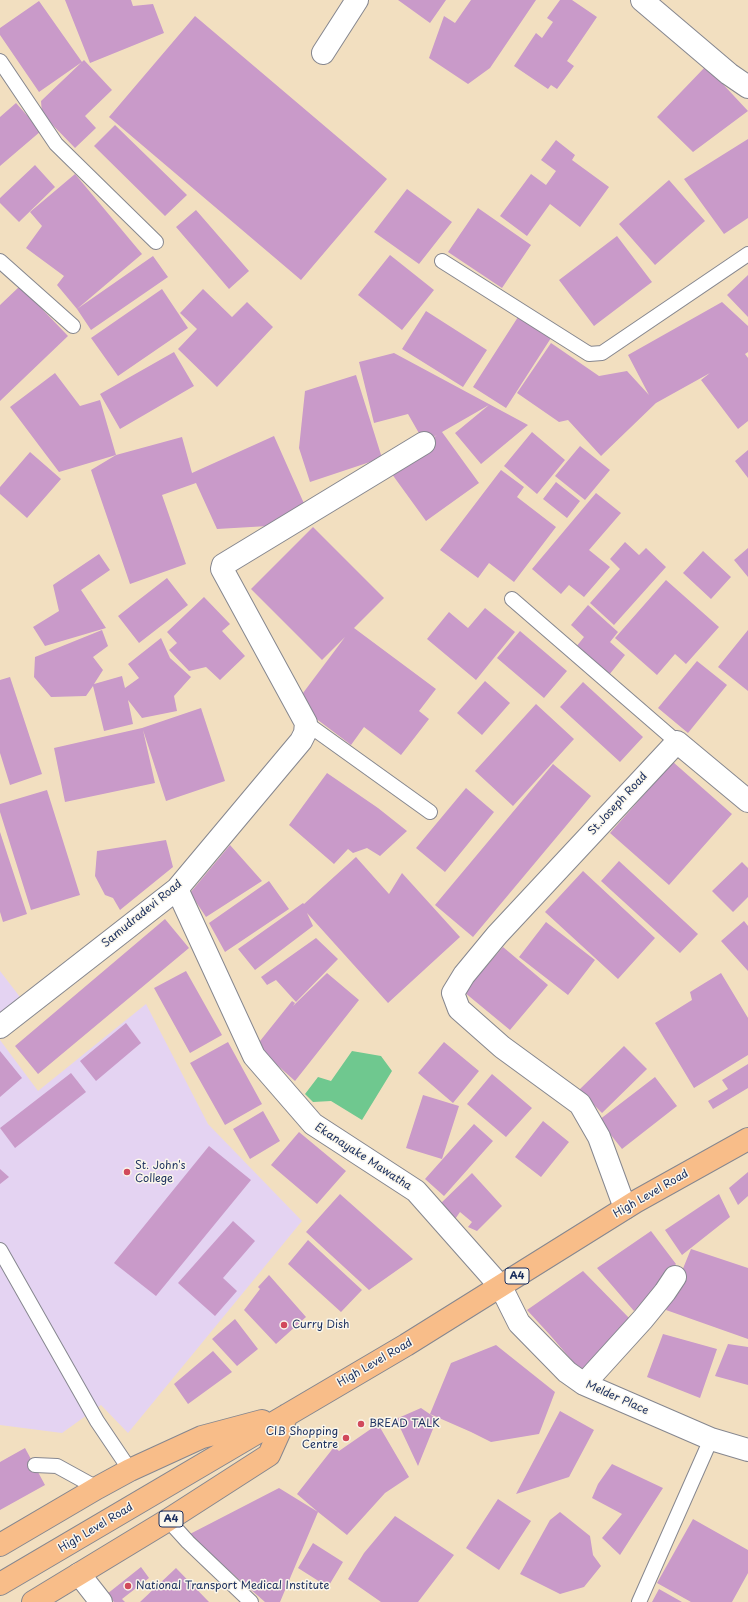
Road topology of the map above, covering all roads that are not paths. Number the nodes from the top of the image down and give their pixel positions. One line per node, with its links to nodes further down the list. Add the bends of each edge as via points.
1 (357, 0): 3 (street)
2 (642, 0): 5 (street, via 729,74)
3 (323, 53)
4 (0, 61): 6 (lane, via 56,144)
5 (748, 87)
6 (156, 242)
7 (748, 254): 9 (lane, via 602,353 589,354)
8 (0, 261): 10 (lane)
9 (442, 261)
10 (73, 326)
11 (424, 443): 13 (street, via 223,565 222,569)
12 (512, 599): 14 (lane)
13 (306, 723): 16 (lane); 17 (street, Samudradevi Road, via 301,741)
14 (677, 742): 15 (street); 20 (street, St.Joseph Road, via 496,935 453,993 459,1009 502,1047 580,1104 599,1138)
15 (748, 801)
16 (430, 812)
17 (177, 889): 18 (street, Samudradevi Road); 23 (street, Ekanayake Mawatha, via 254,1056 313,1124 416,1191)
18 (0, 1027)
19 (748, 1139): 20 (highway, High Level Road / A4)
20 (625, 1208): 23 (highway, High Level Road / A4)
21 (0, 1250): 29 (lane, via 98,1421)
22 (675, 1277): 24 (street, via 665,1292)
23 (501, 1287): 24 (street, Melder Place, via 519,1323 567,1372); 25 (highway, High Level Road / A4)
24 (584, 1384): 26 (street, Melder Place)
25 (287, 1415): 29 (highway, A4, via 202,1437); 31 (highway, A4, via 269,1455); 34 (highway, High Level Road / A4)
26 (711, 1439): 27 (street, Melder Place); 38 (lane)
27 (748, 1450)
28 (34, 1465): 30 (lane, via 57,1466)
29 (130, 1470): 30 (highway, A4)
30 (97, 1488): 32 (highway, A4)
31 (168, 1520): 33 (highway, A4); 37 (lane)
32 (0, 1545)
33 (79, 1574): 35 (highway, A4); 36 (street)
34 (0, 1584)
35 (33, 1602)
36 (101, 1602)
37 (251, 1602)
38 (639, 1602)

